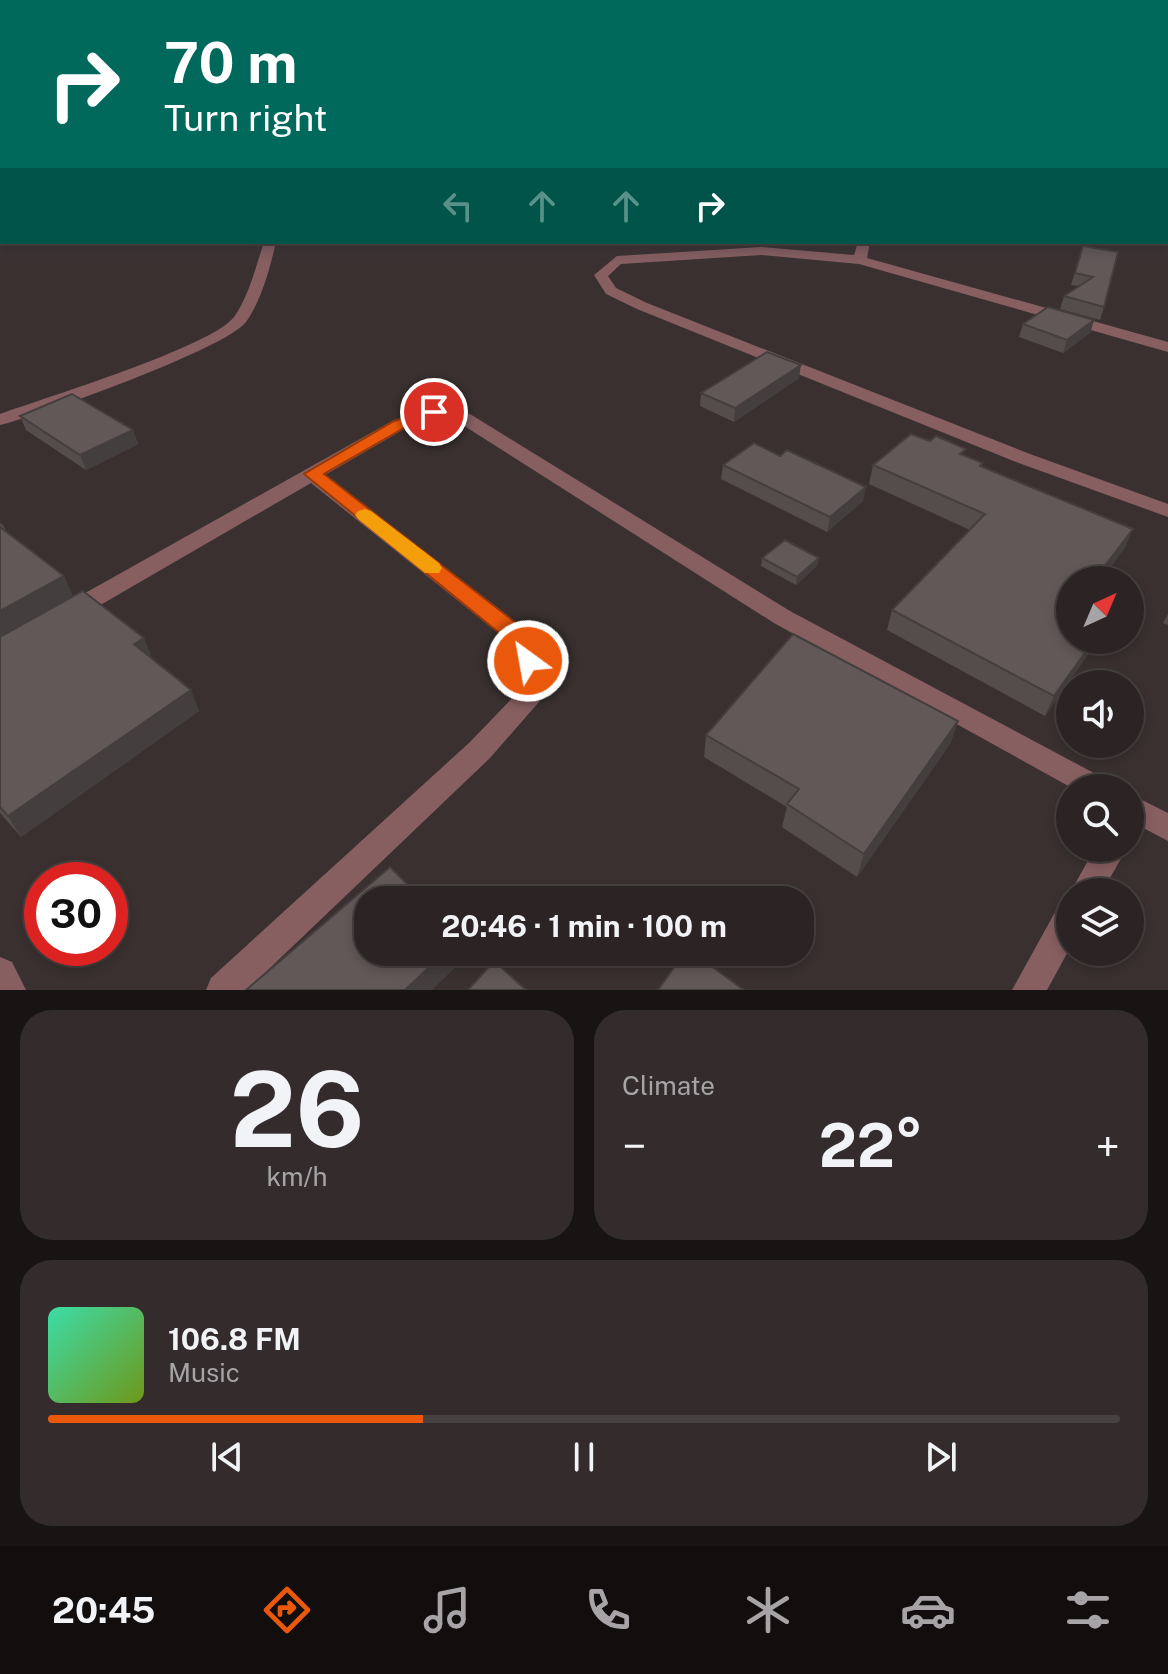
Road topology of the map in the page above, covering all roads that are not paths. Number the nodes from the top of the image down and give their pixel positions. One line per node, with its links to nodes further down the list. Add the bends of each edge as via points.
1 (269, 244): 5 (street, via 239,321 194,349)
2 (864, 244): 3 (street)
3 (860, 260): 4 (street); 7 (street, via 746,252 617,260 601,275 611,291 642,306)
4 (1168, 347)
5 (0, 420)
6 (312, 474): 8 (street); 9 (street, via 400,424 434,412 464,418 782,617); 15 (street, via 517,635 539,687 480,750)
7 (1168, 511)
8 (54, 621)
9 (1071, 774)
10 (1144, 817): 11 (street)
11 (1168, 828)
12 (1056, 941): 16 (street)
13 (0, 974): 14 (street)
14 (9, 990)
15 (223, 990)
16 (1029, 990)

